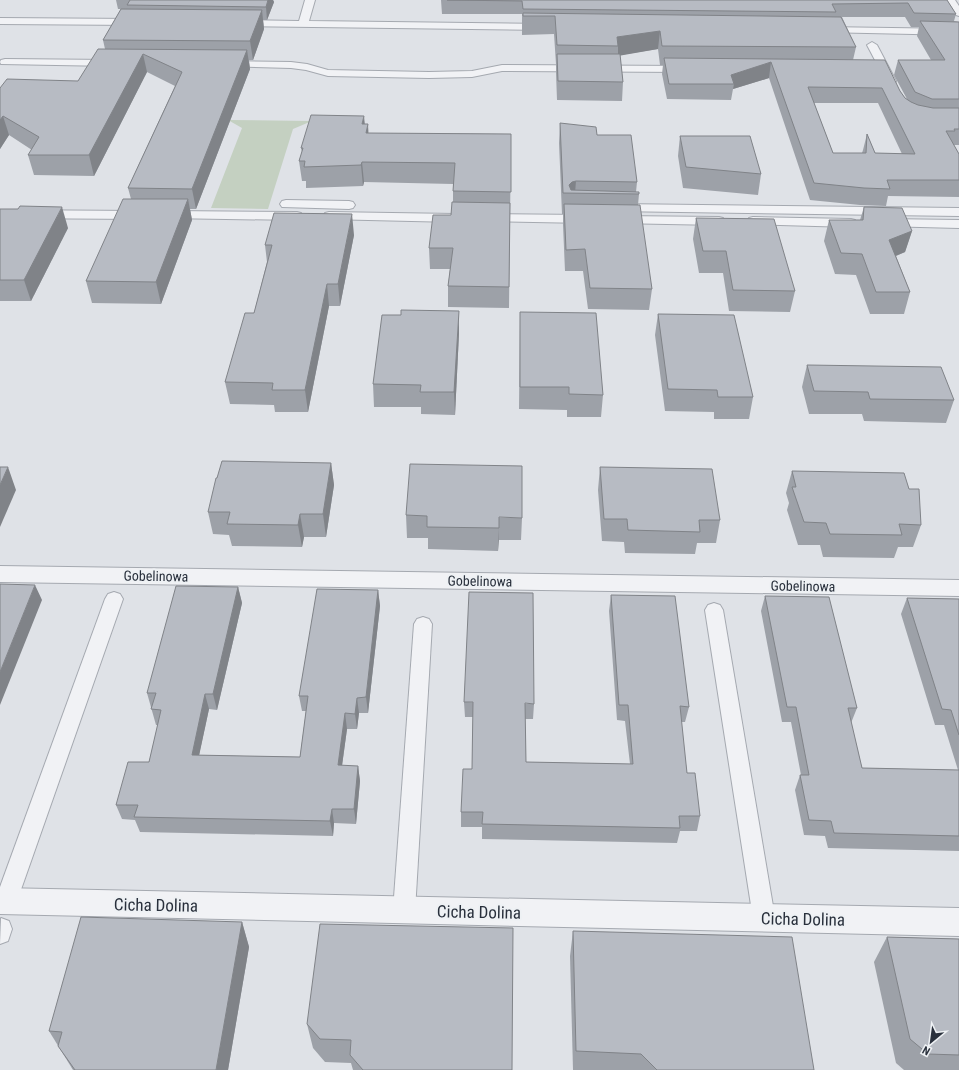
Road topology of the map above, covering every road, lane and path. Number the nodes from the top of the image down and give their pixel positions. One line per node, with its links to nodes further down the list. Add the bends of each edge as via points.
1 (310, 0): 7 (lane)
2 (950, 0): 3 (lane)
3 (959, 13)
4 (0, 21): 5 (lane)
5 (143, 22)
6 (231, 23): 7 (lane)
7 (303, 24): 8 (lane)
8 (555, 27)
9 (817, 30): 10 (lane)
10 (959, 32)
11 (872, 45): 17 (lane)
12 (6, 62): 13 (lane)
13 (123, 63)
14 (219, 64): 15 (lane, via 291,65 328,73 435,75 472,74 502,68)
15 (696, 69)
16 (870, 71): 17 (lane)
17 (886, 71): 18 (lane)
18 (896, 91)
19 (286, 204): 20 (lane)
20 (460, 206)
21 (484, 206): 22 (lane)
22 (587, 208)
23 (959, 212): 25 (lane)
24 (0, 214): 25 (lane, via 470,218)
25 (604, 216): 26 (lane)
26 (959, 224)
27 (0, 574): 28 (street, Gobelinowa)
28 (959, 588)
29 (114, 599): 32 (lane)
30 (714, 610): 34 (lane)
31 (422, 624): 33 (lane)
32 (3, 901): 33 (street, Cicha Dolina)
33 (404, 911): 34 (street, Cicha Dolina)
34 (764, 918): 35 (street, Cicha Dolina)
35 (959, 922)

